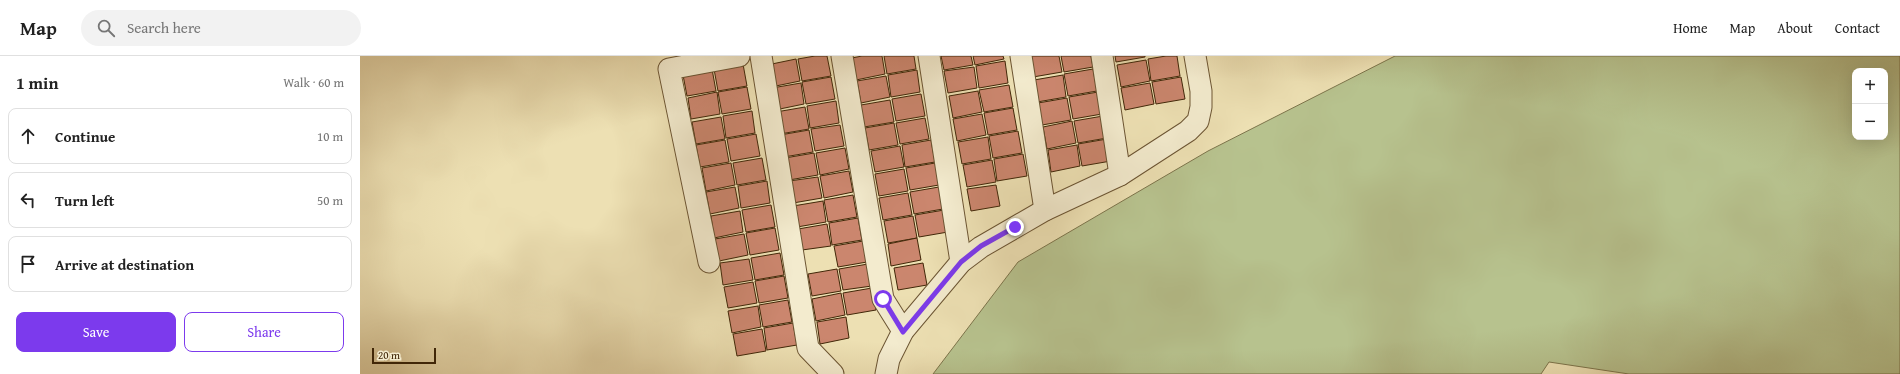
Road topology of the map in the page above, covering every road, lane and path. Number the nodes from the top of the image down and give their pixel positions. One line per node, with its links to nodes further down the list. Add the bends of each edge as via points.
1 (739, 56): 10 (street, via 669,69)
2 (761, 56): 13 (street, via 808,348)
3 (842, 56): 12 (street, via 883,299)
4 (929, 56): 11 (street)
5 (1020, 56): 9 (street)
6 (1102, 56): 8 (street)
7 (1195, 56): 8 (street, via 1201,91 1198,121 1188,131)
8 (1120, 175): 9 (street)
9 (1045, 210): 11 (street, via 981,246)
10 (709, 262)
11 (961, 262): 12 (street)
12 (903, 332): 14 (street, via 889,359)
13 (833, 374)
14 (886, 374)

